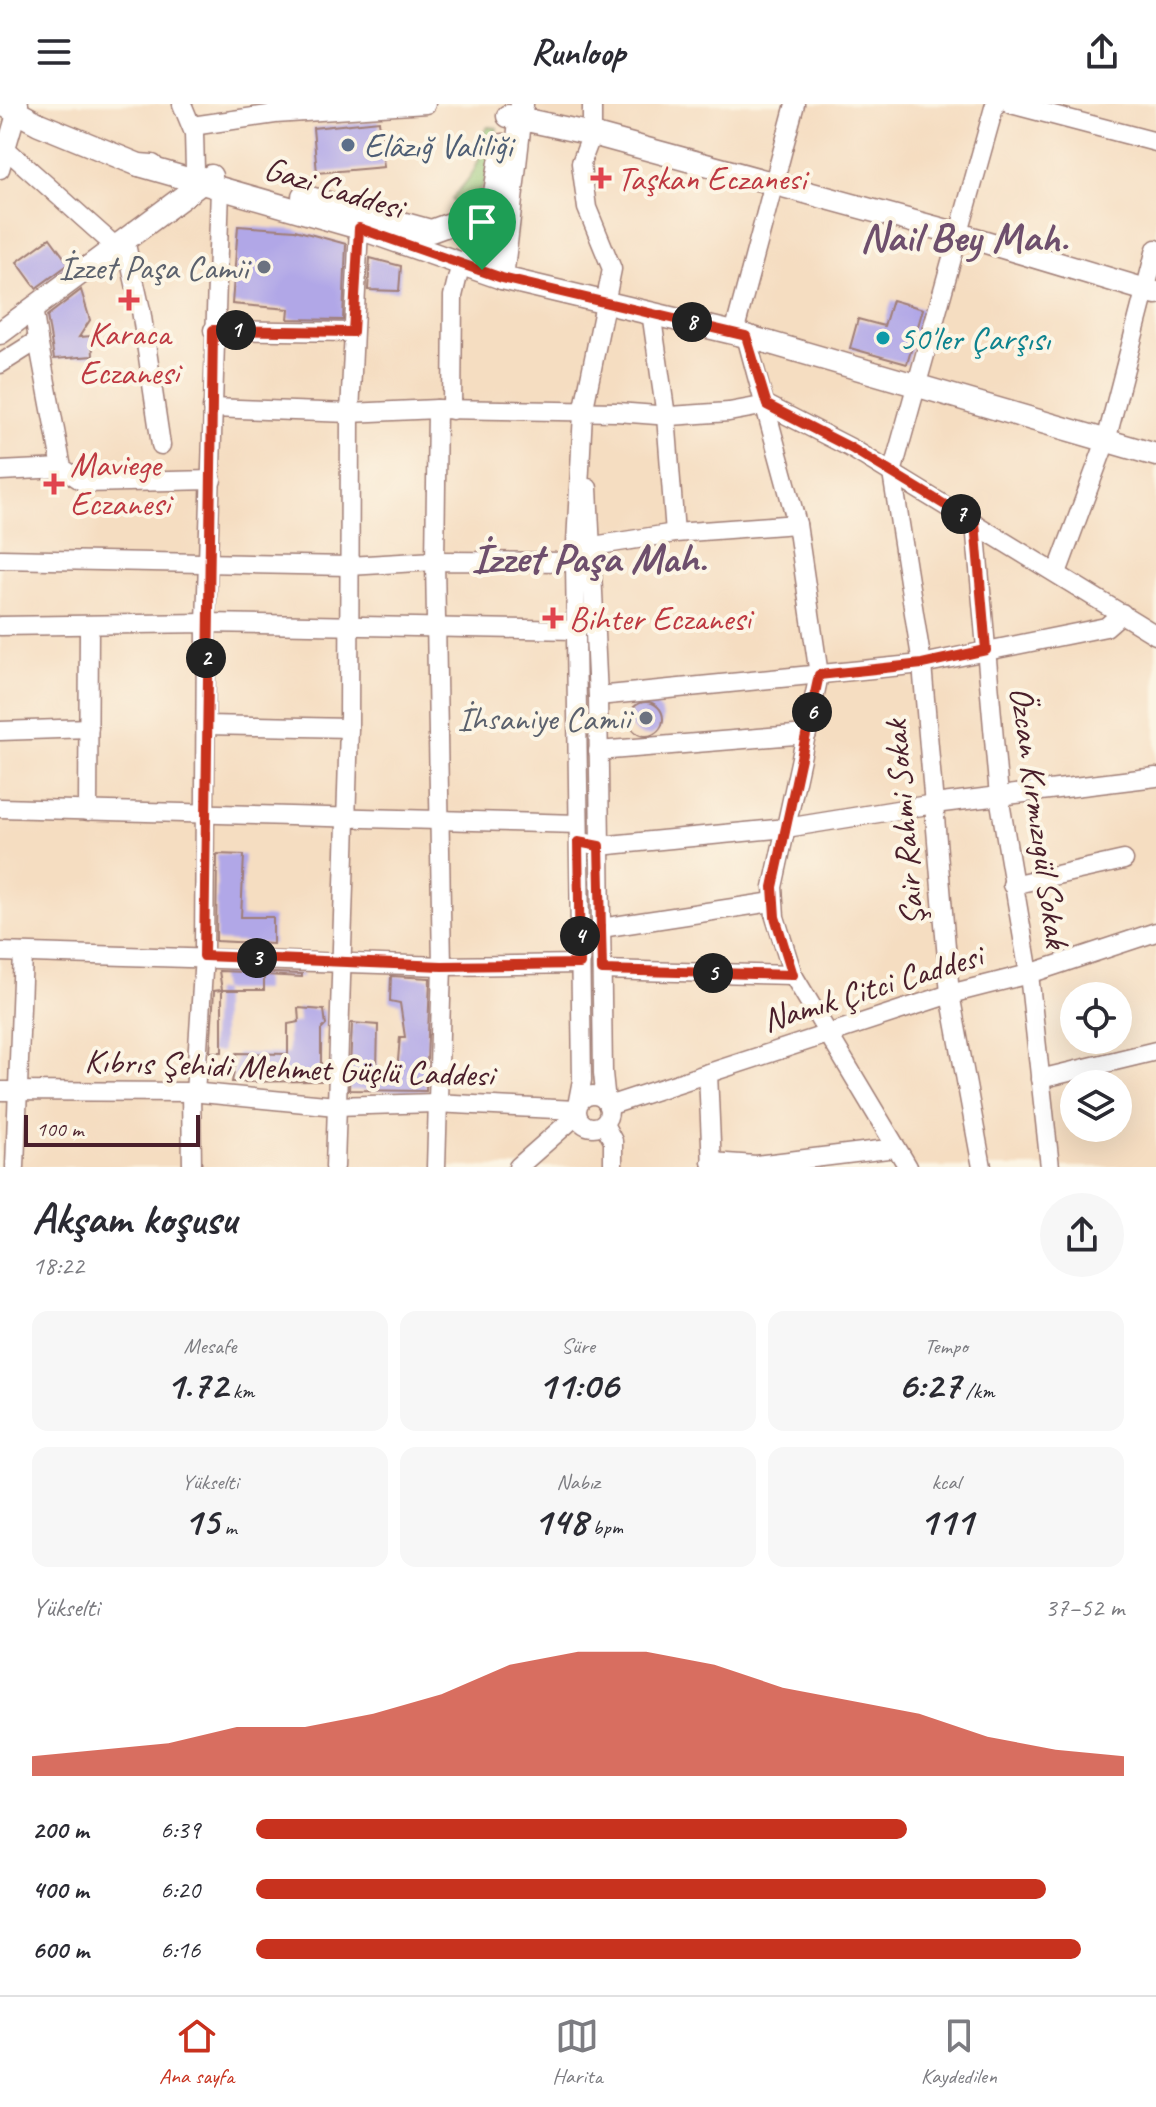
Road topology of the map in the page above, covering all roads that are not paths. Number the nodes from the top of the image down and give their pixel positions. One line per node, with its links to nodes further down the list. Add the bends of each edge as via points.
1 (182, 104): 10 (street)
2 (426, 104): 9 (street)
3 (592, 104): 11 (street)
4 (795, 104): 16 (street)
5 (995, 104): 19 (street)
6 (1011, 104): 12 (street)
7 (13, 107): 13 (street); 15 (main road, via 139,165)
8 (515, 110): 11 (main road); 17 (main road); 22 (main road)
9 (249, 111): 10 (street)
10 (192, 126): 15 (street)
11 (592, 134): 16 (main road); 24 (street, via 581,163 587,208 612,269)
12 (1156, 142)
13 (6, 149): 14 (street); 20 (street)
14 (0, 169)
15 (208, 178): 17 (main road, via 431,231 456,222); 18 (main road, Gazi Caddesi); 20 (main road); 27 (street)
16 (775, 184): 19 (main road); 30 (street)
17 (495, 194): 22 (main road)
18 (359, 228): 22 (main road, Gazi Caddesi); 28 (street)
19 (959, 234): 23 (main road); 33 (street)
20 (121, 244): 25 (main road); 41 (street, via 141,310)
21 (1156, 249): 23 (street)
22 (482, 270): 24 (main road, Gazi Caddesi); 36 (street, via 453,296)
23 (1150, 292): 40 (street)
24 (608, 302): 26 (main road, Gazi Caddesi); 38 (street)
25 (33, 307): 29 (main road); 31 (street)
26 (651, 312): 30 (main road, Gazi Caddesi); 39 (street)
27 (213, 330): 28 (street); 35 (street)
28 (353, 332): 37 (street)
29 (0, 333)
30 (740, 335): 33 (main road, Gazi Caddesi); 34 (street)
31 (38, 340): 32 (street); 43 (street)
32 (0, 364)
33 (917, 386): 40 (main road, Gazi Caddesi); 45 (street)
34 (767, 405): 39 (street); 45 (street); 48 (street)
35 (212, 408): 37 (street); 46 (street)
36 (445, 410): 37 (street); 38 (street); 53 (street)
37 (350, 413): 54 (street)
38 (583, 413): 39 (street); 50 (street)
39 (666, 416): 49 (street)
40 (1106, 441): 42 (main road, Gazi Caddesi); 55 (street)
41 (161, 445)
42 (1156, 455)
43 (62, 468): 44 (street); 46 (street, via 85,483)
44 (0, 471)
45 (892, 473): 47 (street); 65 (street, Şair Rahmi Sokak)
46 (212, 480): 52 (street)
47 (975, 523): 55 (street); 64 (street, Özcan Kırmızıgül Sokak)
48 (797, 524): 49 (street); 66 (street)
49 (675, 533): 50 (street)
50 (581, 552): 53 (street); 62 (street); 67 (street)
51 (0, 559): 52 (street)
52 (208, 561): 54 (street); 57 (street)
53 (435, 561): 54 (street); 60 (street)
54 (349, 566): 61 (street)
55 (1057, 573): 56 (street)
56 (1122, 613): 63 (street); 64 (street, via 1106,627)
57 (206, 623): 59 (street); 61 (street); 68 (street)
58 (0, 626): 59 (street)
59 (89, 626): 69 (street)
60 (437, 626): 61 (street); 62 (street); 81 (street)
61 (348, 628): 70 (street)
62 (575, 630): 83 (street)
63 (1156, 635)
64 (986, 650): 65 (street); 75 (street, Özcan Kırmızıgül Sokak)
65 (922, 664): 66 (street); 76 (street, Şair Rahmi Sokak)
66 (819, 675): 67 (street); 72 (street)
67 (598, 696): 73 (street)
68 (206, 725): 70 (street); 79 (street)
69 (89, 728): 71 (street); 78 (street)
70 (349, 728): 80 (street)
71 (0, 731)
72 (807, 734): 73 (street); 82 (street)
73 (598, 751): 84 (street)
74 (1156, 777): 75 (street)
75 (999, 796): 76 (street); 86 (street, Özcan Kırmızıgül Sokak)
76 (934, 804): 82 (street); 99 (street, Şair Rahmi Sokak)
77 (0, 808): 78 (street)
78 (88, 811): 79 (street)
79 (207, 815): 80 (street); 92 (street)
80 (346, 820): 81 (street); 93 (street)
81 (440, 822): 83 (street); 95 (street)
82 (786, 828): 84 (street); 87 (street)
83 (578, 833): 84 (street); 94 (street)
84 (599, 846): 88 (street)
85 (1124, 860): 86 (street)
86 (1012, 885): 97 (street, Özcan Kırmızıgül Sokak)
87 (773, 902): 88 (street); 98 (street)
88 (601, 928): 96 (street)
89 (1156, 932): 97 (street, Namık Çitci Caddesi)
90 (0, 952): 91 (street)
91 (23, 953): 92 (street); 104 (street)
92 (204, 956): 93 (street); 105 (street)
93 (341, 963): 95 (street); 107 (street)
94 (580, 964): 95 (street); 108 (street, via 582,1080)
95 (442, 966): 106 (street)
96 (602, 970): 98 (street); 109 (street)
97 (1029, 974): 99 (street, Namık Çitci Caddesi); 103 (street, Özcan Kırmızıgül Sokak)
98 (793, 975): 100 (street)
99 (950, 994): 100 (street, Namık Çitci Caddesi); 120 (street, Şair Rahmi Sokak)
100 (830, 1033): 102 (street, Namık Çitci Caddesi); 110 (street)
101 (1156, 1051): 103 (street)
102 (708, 1073): 109 (street, Namık Çitci Caddesi); 112 (street)
103 (1040, 1079): 121 (street, Özcan Kırmızıgül Sokak)
104 (8, 1092): 105 (street, Kıbrıs Şehidi Mehmet Güçlü Caddesi); 113 (street)
105 (193, 1092): 107 (street, Kıbrıs Şehidi Mehmet Güçlü Caddesi); 114 (street)
106 (435, 1103): 107 (street, Kıbrıs Şehidi Mehmet Güçlü Caddesi); 108 (street, Kıbrıs Şehidi Mehmet Güçlü Caddesi); 116 (street)
107 (336, 1106): 115 (street)
108 (577, 1111): 109 (street, via 586,1126); 109 (street, Namık Çitci Caddesi, via 589,1095 599,1096); 117 (street)
109 (606, 1111): 118 (street)
110 (896, 1148): 111 (street); 119 (street)
111 (814, 1162): 112 (street)
112 (712, 1165)
113 (15, 1167)
114 (192, 1167)
115 (335, 1167)
116 (436, 1167)
117 (518, 1167)
118 (613, 1167)
119 (908, 1167)
120 (982, 1167)
121 (1050, 1167)

